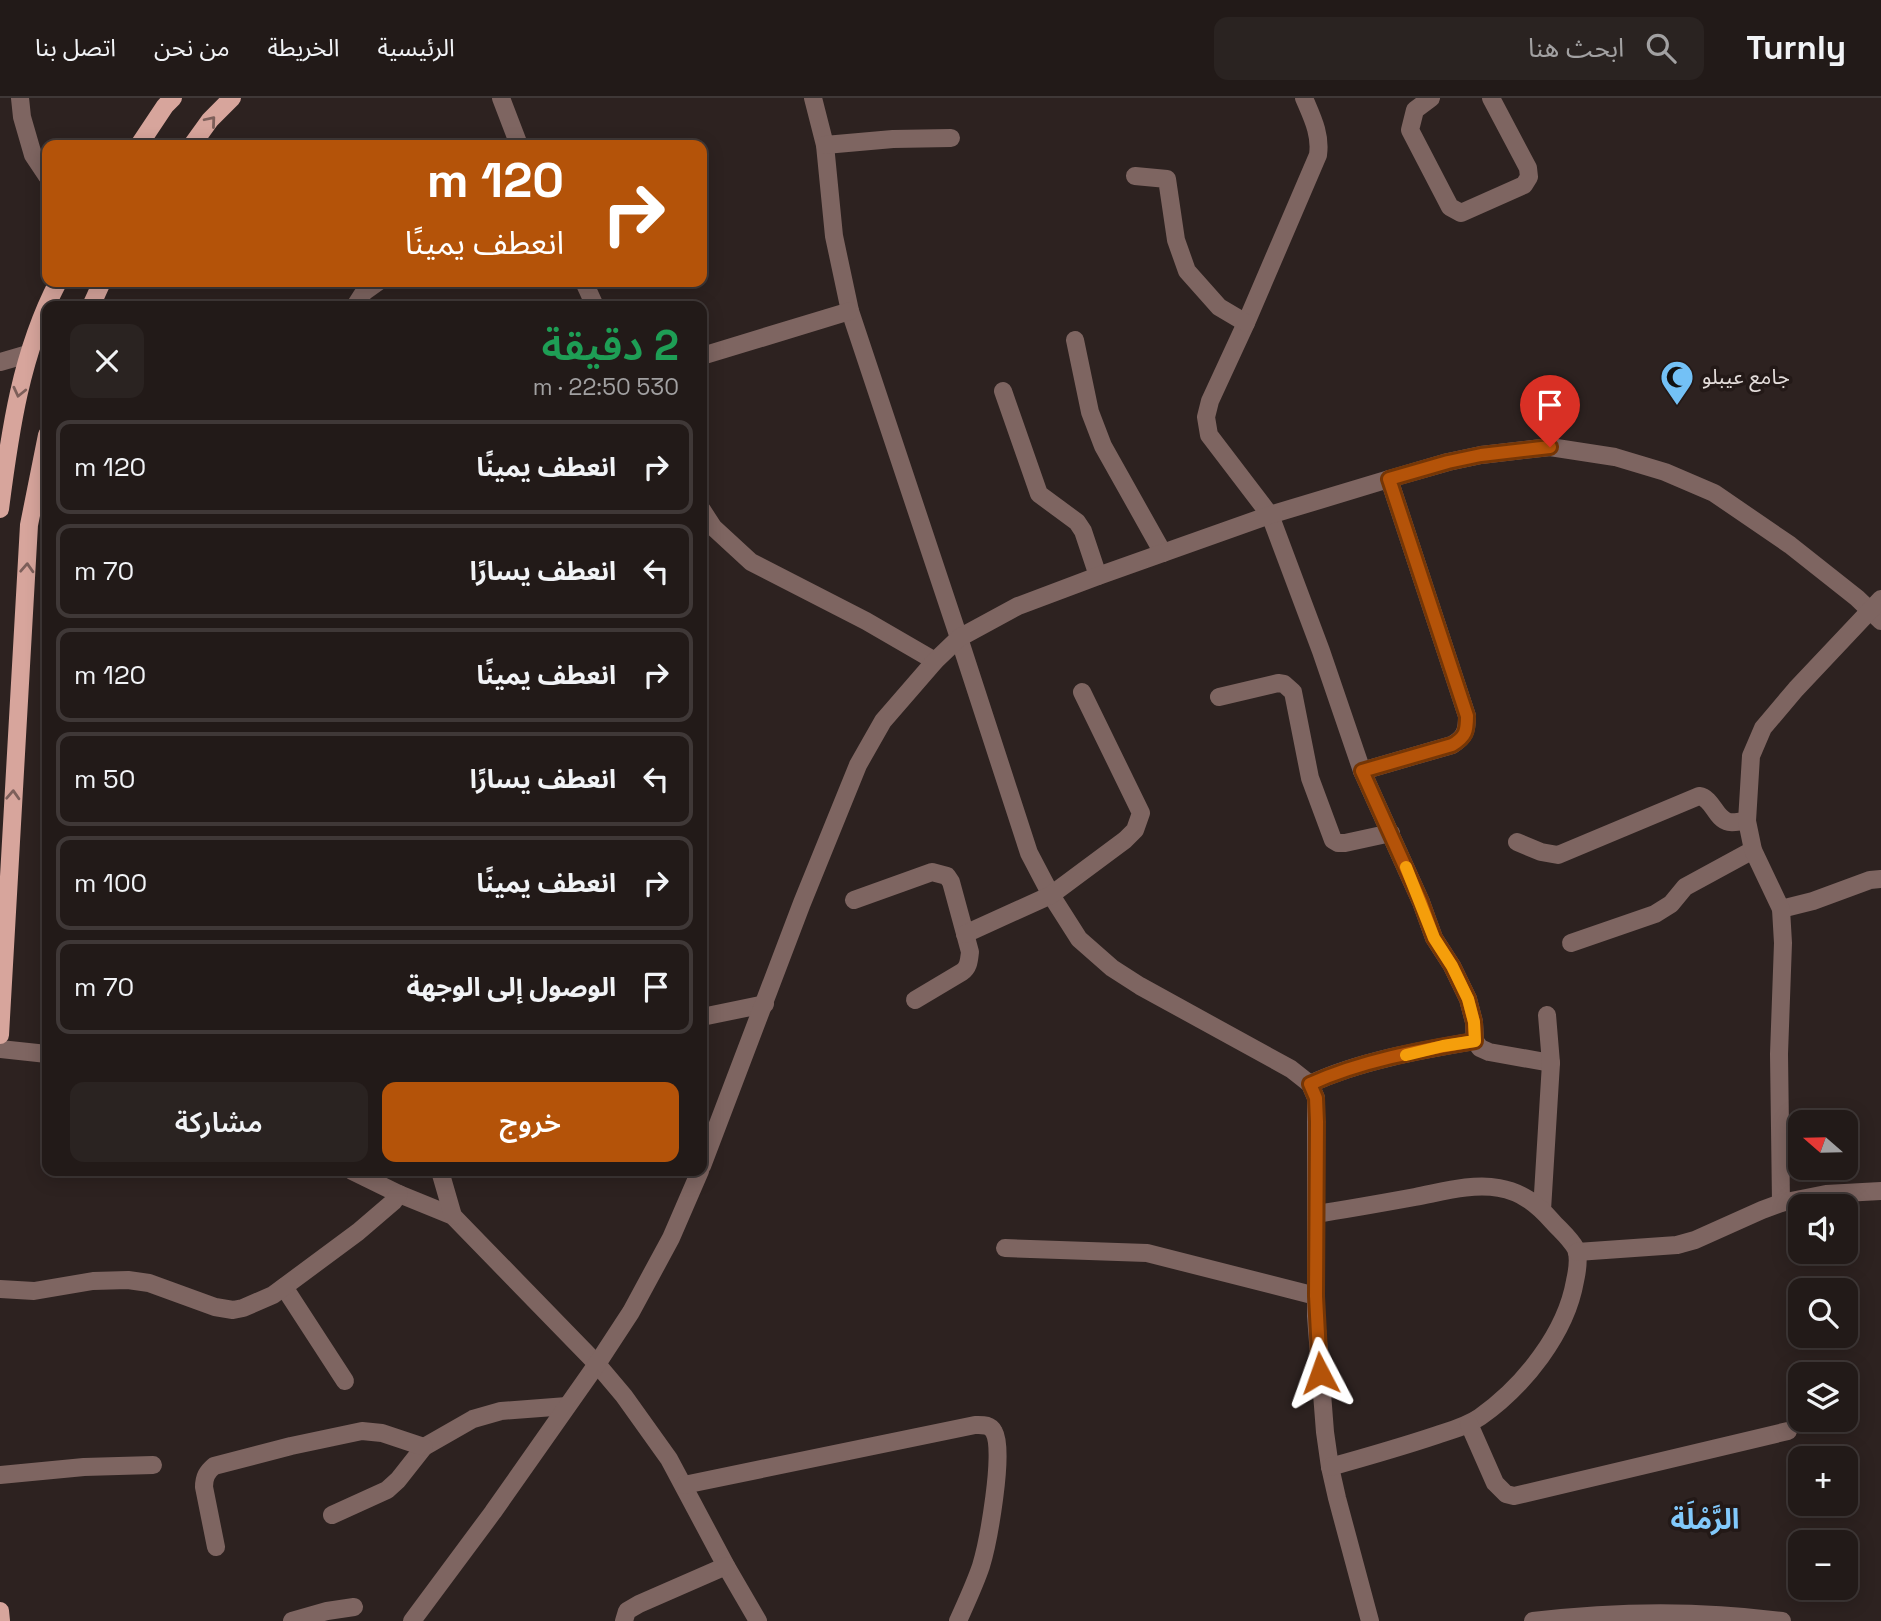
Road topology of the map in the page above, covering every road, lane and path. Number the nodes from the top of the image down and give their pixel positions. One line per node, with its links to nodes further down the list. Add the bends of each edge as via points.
1 (20, 98): 14 (street, via 33,155)
2 (173, 98): 10 (main road)
3 (232, 98): 11 (main road, one-way to 3)
4 (501, 98): 12 (street)
5 (813, 98): 13 (street)
6 (1304, 98): 20 (street, via 1318,133 1318,155)
7 (1431, 98): 8 (street, via 1415,110 1410,130 1450,207 1461,213 1524,185 1529,177)
8 (1491, 98)
9 (951, 138): 13 (street)
10 (142, 140)
11 (196, 140)
12 (517, 140)
13 (825, 145): 18 (street, via 834,236)
14 (42, 168)
15 (1135, 176): 20 (street, via 1167,179 1176,240 1187,271 1219,307)
16 (371, 287): 17 (street)
17 (358, 301)
18 (850, 312): 23 (street); 34 (street)
19 (42, 318): 22 (main road)
20 (1246, 323): 29 (street, via 1206,417 1209,435)
21 (1075, 340): 31 (street, via 1090,411 1103,446)
22 (28, 354): 24 (street); 28 (main road, one-way to 28, via 10,429)
23 (707, 355)
24 (0, 362)
25 (1003, 391): 32 (street, via 1039,494 1077,522)
26 (42, 460): 40 (main road, one-way to 26, via 29,525)
27 (1389, 479): 29 (street); 33 (street, via 1481,455 1550,447 1615,457 1714,493); 38 (street, via 1467,716 1467,729 1452,745)
28 (0, 509)
29 (1270, 515): 31 (street); 38 (street)
30 (707, 518): 35 (street, via 751,562)
31 (1163, 553): 32 (street)
32 (1098, 576): 34 (street, via 1018,606)
33 (1878, 610): 39 (street, via 1796,689 1763,728 1751,756)
34 (959, 638): 35 (street); 46 (street, via 1029,853)
35 (935, 661): 52 (street, via 883,721 858,765)
36 (1082, 692): 46 (street, via 1141,813 1135,830 1125,840)
37 (1219, 697): 41 (street, via 1278,683 1289,688 1310,778 1333,840 1345,843)
38 (1362, 771): 41 (street)
39 (1747, 821): 42 (street, via 1724,820 1699,796 1558,855); 43 (street)
40 (6, 826): 44 (main road)
41 (1391, 833): 56 (street, via 1434,938 1468,999)
42 (1517, 842)
43 (1753, 850): 48 (street); 50 (street, via 1685,887 1655,914)
44 (5, 855): 55 (main road)
45 (1881, 879): 48 (street)
46 (1051, 895): 49 (street); 60 (street, via 1079,939 1112,968)
47 (854, 900): 49 (street, via 939,873 951,882)
48 (1781, 909): 67 (street)
49 (965, 934): 51 (street, via 970,952 967,968)
50 (1571, 943)
51 (915, 1000)
52 (765, 1004): 54 (street); 61 (street)
53 (1547, 1015): 59 (street)
54 (707, 1016)
55 (0, 1035)
56 (1475, 1041): 59 (street, via 1489,1052); 60 (street, via 1365,1064)
57 (0, 1049): 58 (street)
58 (42, 1053)
59 (1550, 1063): 68 (street)
60 (1310, 1084): 69 (street, via 1317,1110)
61 (707, 1154)
62 (362, 1176): 66 (street)
63 (441, 1176): 70 (street)
64 (698, 1176): 76 (street, via 650,1278)
65 (1881, 1191): 67 (street, via 1826,1194)
66 (399, 1194): 70 (street); 73 (street, via 358,1232)
67 (1782, 1203): 72 (street, via 1677,1245)
68 (1542, 1210): 69 (street, via 1517,1193 1487,1186); 72 (street)
69 (1316, 1214): 75 (street)
70 (453, 1216): 76 (street)
71 (1005, 1248): 75 (street, via 1147,1253)
72 (1577, 1251): 79 (street, via 1573,1291 1558,1329 1519,1382)
73 (284, 1287): 74 (street, via 233,1310 128,1280 34,1291); 77 (street)
74 (0, 1289)
75 (1316, 1296): 83 (street)
76 (597, 1364): 78 (street); 85 (street, via 669,1458)
77 (345, 1381)
78 (567, 1406): 81 (street, via 501,1411 473,1419); 94 (street)
79 (1469, 1424): 80 (street, via 1495,1483 1514,1496); 83 (street)
80 (1788, 1431)
81 (424, 1447): 86 (street, via 387,1490); 87 (street, via 362,1431 214,1466 207,1472 204,1487)
82 (153, 1465): 84 (street, via 84,1466)
83 (1330, 1467): 98 (street)
84 (0, 1475)
85 (684, 1485): 88 (street); 97 (street, via 987,1426 996,1434 992,1516 980,1568)
86 (332, 1515)
87 (216, 1548)
88 (726, 1566): 95 (street, via 639,1604 627,1611); 96 (street)
89 (354, 1607): 93 (street)
90 (0, 1611): 92 (main road)
91 (1747, 1619): 99 (street, via 1665,1612); 100 (street)
92 (1, 1621)
93 (292, 1621)
94 (412, 1621)
95 (624, 1621)
96 (758, 1621)
97 (958, 1621)
98 (1370, 1621)
99 (1532, 1621)
100 (1782, 1621)

